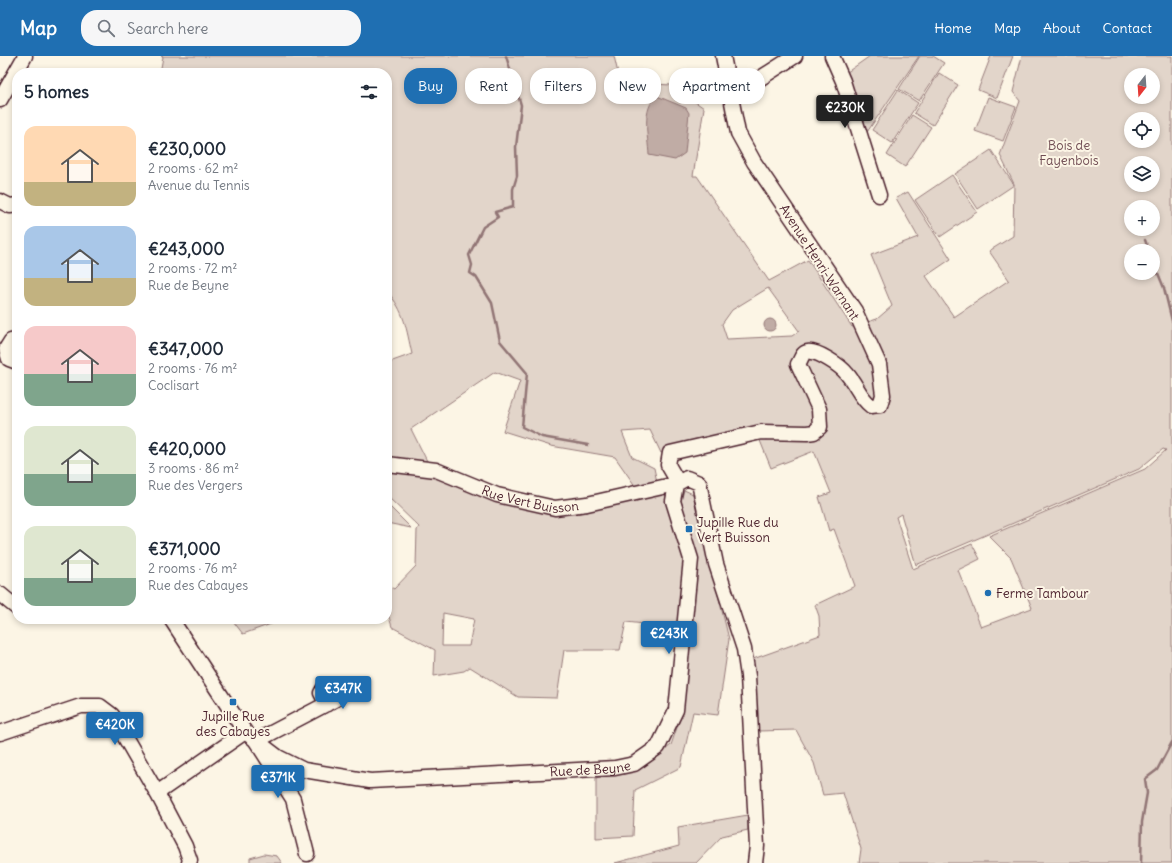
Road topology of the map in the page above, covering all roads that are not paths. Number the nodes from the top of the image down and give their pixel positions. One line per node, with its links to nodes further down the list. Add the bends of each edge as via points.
1 (25, 56): 5 (street)
2 (723, 56): 6 (street)
3 (795, 56): 7 (street)
4 (832, 56): 11 (street, via 843,81)
5 (18, 68)
6 (725, 68)
7 (765, 75)
8 (12, 79): 9 (street)
9 (0, 100)
10 (732, 104): 17 (street, Avenue Henri-Warnant, via 738,133 754,162 855,312 879,364 883,395 880,405 871,406 865,402 846,372 817,352 807,352 798,364 819,409 820,427 814,432 807,433 761,432 670,453 668,465)
11 (879, 195)
12 (0, 201): 13 (street)
13 (12, 206)
14 (8, 343): 15 (street, via 6,349 9,359)
15 (12, 360)
16 (392, 465): 17 (street, Rue Vert Buisson, via 436,470 497,495 555,508 588,504)
17 (677, 483): 24 (street, Rue de Beyne, via 673,501 691,559 676,710 658,747 634,764 615,768 370,781 304,770 278,757); 28 (street, via 687,478 699,483 716,564 744,649 748,676 757,846)
18 (0, 594): 19 (street)
19 (12, 604)
20 (174, 624): 22 (street, Rue de Beyne)
21 (327, 704): 24 (street)
22 (246, 732): 24 (street, Rue de Beyne); 25 (street)
23 (0, 733): 25 (street, via 82,706 100,706 112,715)
24 (256, 741): 26 (street, via 293,799)
25 (157, 794): 27 (street, via 185,846)
26 (307, 854)
27 (189, 863)
28 (755, 863)

